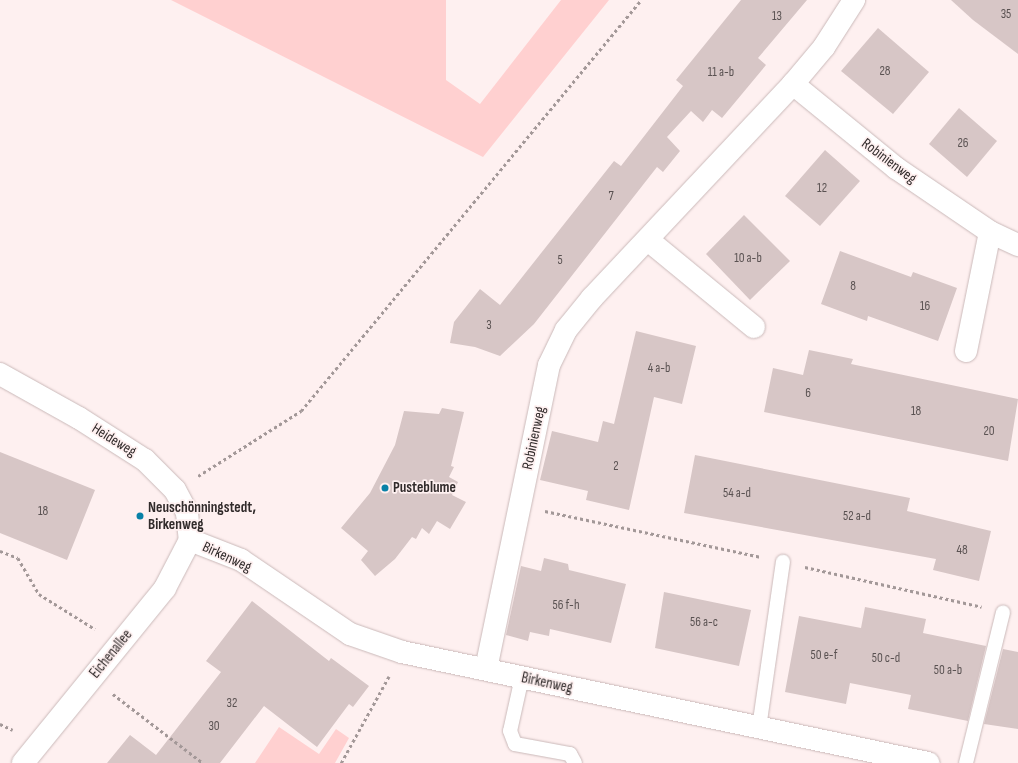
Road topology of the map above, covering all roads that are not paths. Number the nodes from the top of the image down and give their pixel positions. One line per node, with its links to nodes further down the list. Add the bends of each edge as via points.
1 (854, 0): 2 (street, Robinienweg, via 824,47)
2 (793, 84): 3 (street, Robinienweg, via 896,168); 4 (street, Robinienweg)
3 (990, 232): 5 (street, Robinienweg); 7 (street)
4 (648, 240): 6 (street); 12 (street, Robinienweg, via 592,298 566,330 549,365)
5 (1018, 245)
6 (754, 327)
7 (966, 351)
8 (0, 374): 9 (street, Heideweg, via 79,418 145,460 175,490 187,513)
9 (190, 540): 12 (street, Birkenweg, via 241,560 350,634 402,652); 15 (street, Eichenallee, via 165,588)
10 (783, 562): 14 (lane)
11 (1003, 612): 18 (lane)
12 (486, 669): 13 (street, Birkenweg)
13 (522, 677): 14 (street, Birkenweg); 16 (lane, via 510,731 515,744 570,754)
14 (759, 728): 17 (street, Birkenweg)
15 (23, 763)
16 (575, 763)
17 (928, 763)
18 (966, 763)

